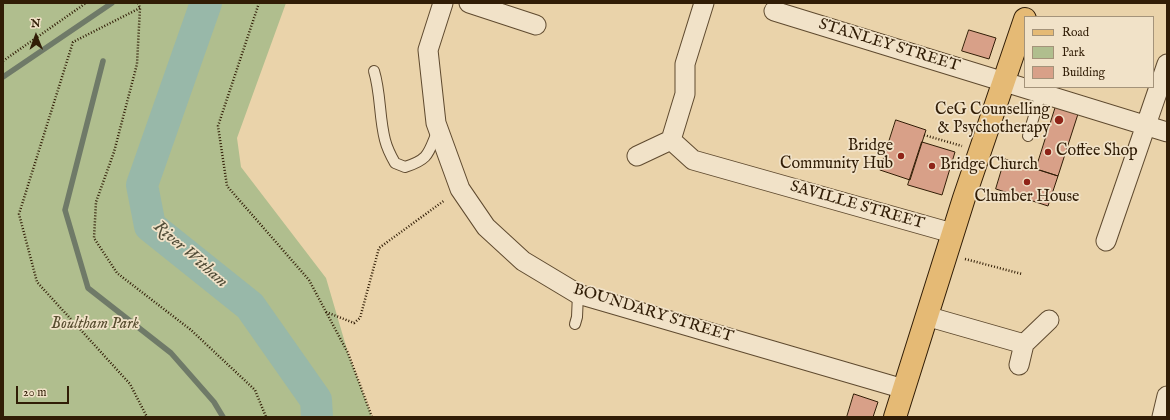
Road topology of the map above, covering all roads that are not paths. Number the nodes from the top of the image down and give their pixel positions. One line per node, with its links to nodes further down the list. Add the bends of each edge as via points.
1 (443, 3): 14 (street, BOUNDARY STREET, via 428,50)
2 (469, 3): 8 (street)
3 (704, 3): 17 (street, via 685,64 685,94)
4 (1031, 3): 6 (main road)
5 (774, 10): 11 (street, STANLEY STREET)
6 (1026, 16)
7 (1024, 21): 11 (main road)
8 (536, 25)
9 (1167, 64): 13 (street)
10 (374, 71): 14 (lane, via 385,142 395,163 405,167 420,162 428,154)
11 (1003, 82): 12 (street, STANLEY STREET); 19 (main road)
12 (1041, 93): 13 (street, STANLEY STREET); 16 (lane)
13 (1146, 126): 15 (street, STANLEY STREET); 20 (street)
14 (438, 130): 21 (street, BOUNDARY STREET, via 460,189 486,227 523,261)
15 (1167, 132)
16 (1028, 136)
17 (671, 140): 18 (street); 19 (street, SAVILLE STREET, via 693,160)
18 (637, 156)
19 (952, 233): 22 (main road)
20 (1106, 241)
21 (578, 294): 24 (lane); 27 (street, BOUNDARY STREET)
22 (926, 316): 25 (street); 27 (main road)
23 (1049, 320): 25 (street)
24 (575, 324)
25 (1024, 344): 26 (street)
26 (1020, 365)
27 (904, 389): 29 (main road)
28 (1167, 396): 30 (street)
29 (895, 417)
30 (1162, 417)

